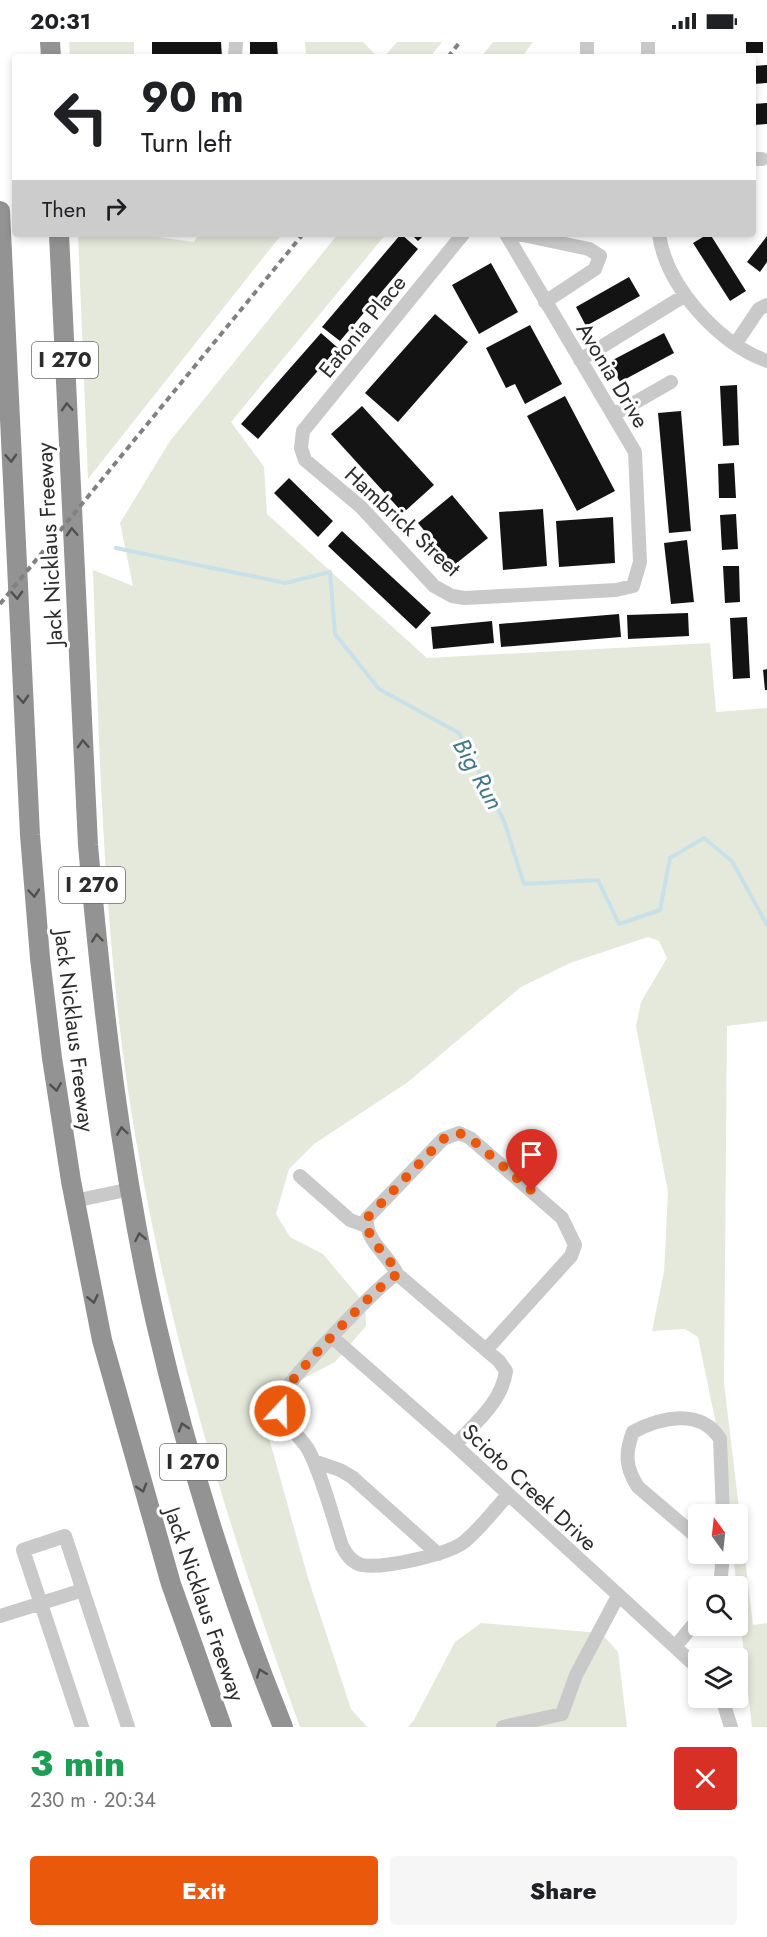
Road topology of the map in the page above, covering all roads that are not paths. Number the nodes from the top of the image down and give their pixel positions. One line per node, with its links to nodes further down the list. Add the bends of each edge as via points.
1 (0, 211): 19 (highway, Jack Nicklaus Freeway / I 270, one-way to 19, via 31,857 52,1058)
2 (59, 237): 18 (highway, Jack Nicklaus Freeway / I 270, one-way to 2, via 102,988 88,845)
3 (461, 237): 15 (street, Eatonia Place, via 303,431)
4 (508, 237): 8 (street, Avonia Drive)
5 (532, 237): 8 (street, via 590,249 600,256 595,269)
6 (659, 237): 7 (street)
7 (684, 296): 10 (street); 11 (street)
8 (545, 302): 11 (street, Avonia Drive)
9 (767, 305): 10 (street, via 759,309)
10 (736, 343): 12 (street)
11 (580, 360): 14 (street, Avonia Drive)
12 (767, 361)
13 (671, 382): 14 (street)
14 (613, 415): 16 (street, Avonia Drive, via 635,452 639,562)
15 (301, 448): 16 (street, Hambrick Street, via 305,460 361,507 435,586 452,596 616,591)
16 (633, 586)
17 (300, 1176): 20 (street, via 350,1220)
18 (131, 1189): 19 (street); 42 (highway, Jack Nicklaus Freeway / I 270, one-way to 18, via 226,1574 177,1407)
19 (74, 1201): 41 (highway, Jack Nicklaus Freeway / I 270, one-way to 41, via 102,1340 136,1470)
20 (366, 1226): 21 (street); 23 (street, via 367,1218 443,1139 459,1133 470,1138 562,1218 575,1245 571,1256)
21 (398, 1274): 22 (street); 23 (street)
22 (332, 1337): 24 (street, Scioto Creek Drive); 25 (street, via 286,1389 281,1401 280,1411)
23 (486, 1350): 24 (street, via 506,1371 504,1386)
24 (455, 1445): 26 (street, Scioto Creek Drive)
25 (314, 1461): 29 (street, via 351,1477); 29 (street, via 342,1546 354,1562 382,1565)
26 (508, 1495): 29 (street, via 464,1541); 31 (street, Scioto Creek Drive)
27 (723, 1504): 28 (street, via 720,1439 714,1429 700,1420 663,1419 633,1432 626,1451 631,1476 638,1487)
28 (688, 1530)
29 (438, 1554)
30 (83, 1590): 32 (street); 32 (street, via 65,1536 23,1550); 40 (street)
31 (618, 1596): 35 (street, Scioto Creek Drive); 38 (street, via 576,1675)
32 (41, 1604): 33 (street); 39 (street)
33 (0, 1616)
34 (688, 1631): 35 (street)
35 (675, 1647): 36 (street, Scioto Creek Drive)
36 (688, 1659)
37 (725, 1708): 44 (street)
38 (563, 1720): 43 (street)
39 (82, 1727)
40 (128, 1727)
41 (222, 1727)
42 (283, 1727)
43 (503, 1727)
44 (731, 1727)

